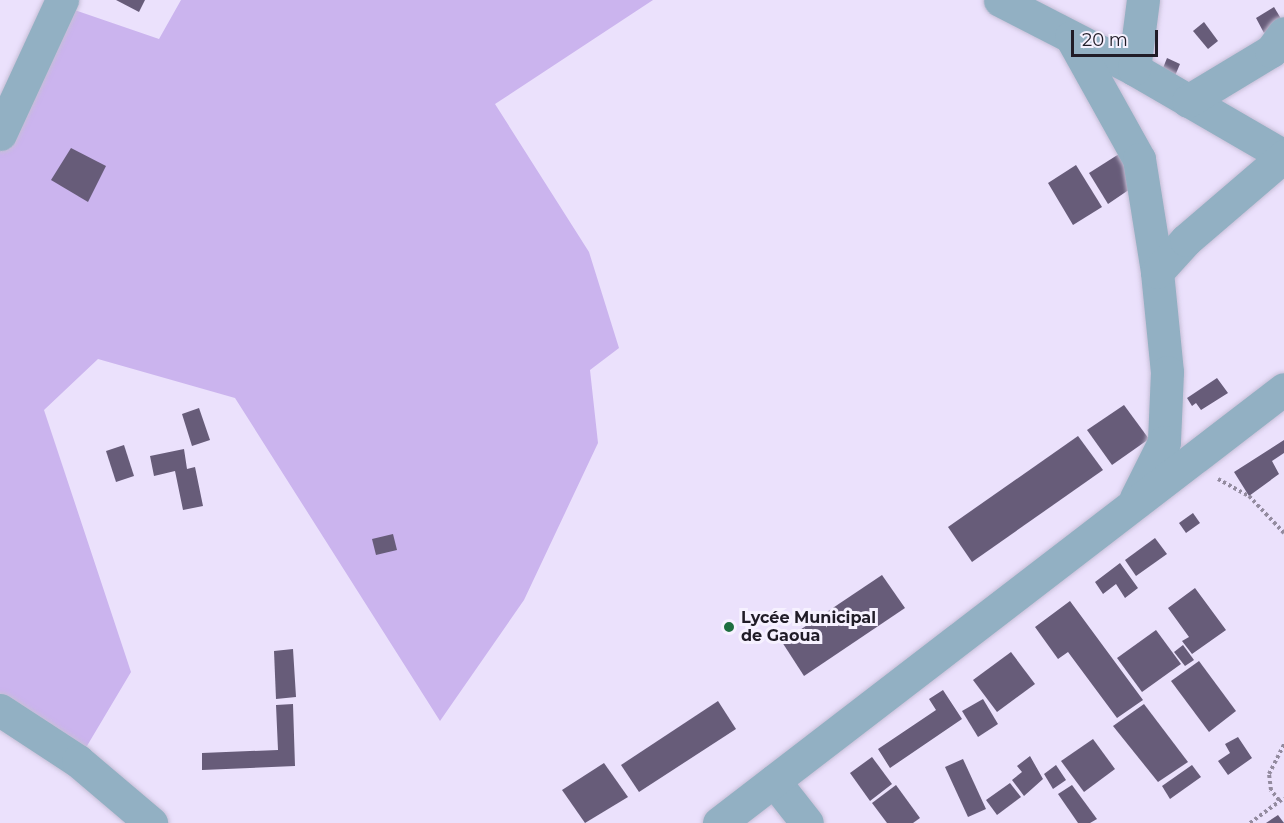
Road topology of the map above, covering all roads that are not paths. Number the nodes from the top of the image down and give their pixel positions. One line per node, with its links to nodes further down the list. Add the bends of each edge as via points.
1 (62, 0): 8 (street)
2 (1000, 0): 5 (street)
3 (1143, 0): 6 (street)
4 (1284, 33): 7 (street, via 1271,51)
5 (1071, 37): 6 (street); 10 (street, via 1139,159)
6 (1134, 69): 7 (street)
7 (1188, 101): 9 (street)
8 (0, 134)
9 (1284, 156): 10 (street, via 1186,240)
10 (1157, 272): 12 (street, via 1167,372 1164,442)
11 (1284, 389): 12 (street)
12 (1133, 506): 14 (street)
13 (0, 710): 15 (street, via 78,761)
14 (774, 781): 16 (street); 17 (street)
15 (151, 823)
16 (719, 823)
17 (807, 823)

